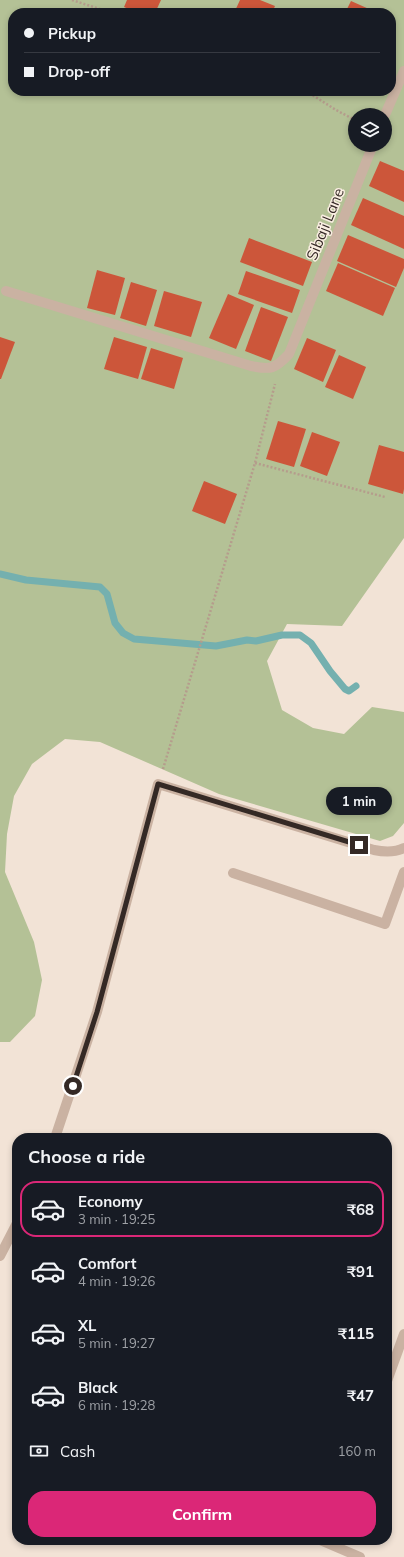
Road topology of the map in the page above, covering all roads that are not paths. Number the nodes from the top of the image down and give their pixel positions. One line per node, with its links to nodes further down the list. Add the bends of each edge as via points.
1 (404, 71): 2 (street)
2 (396, 90)
3 (393, 96): 4 (street)
4 (388, 108)
5 (370, 152): 6 (street, Sibaji Lane, via 289,354 280,364 266,369 251,366)
6 (6, 290)
7 (404, 848): 10 (street, via 390,852 374,850 158,784 97,1012)
8 (404, 872): 9 (street, via 385,924)
9 (233, 873)
10 (57, 1133)
11 (12, 1233): 12 (street)
12 (0, 1256)
13 (404, 1334): 14 (street)
14 (392, 1367)
15 (332, 1545): 16 (street)
16 (360, 1557)

